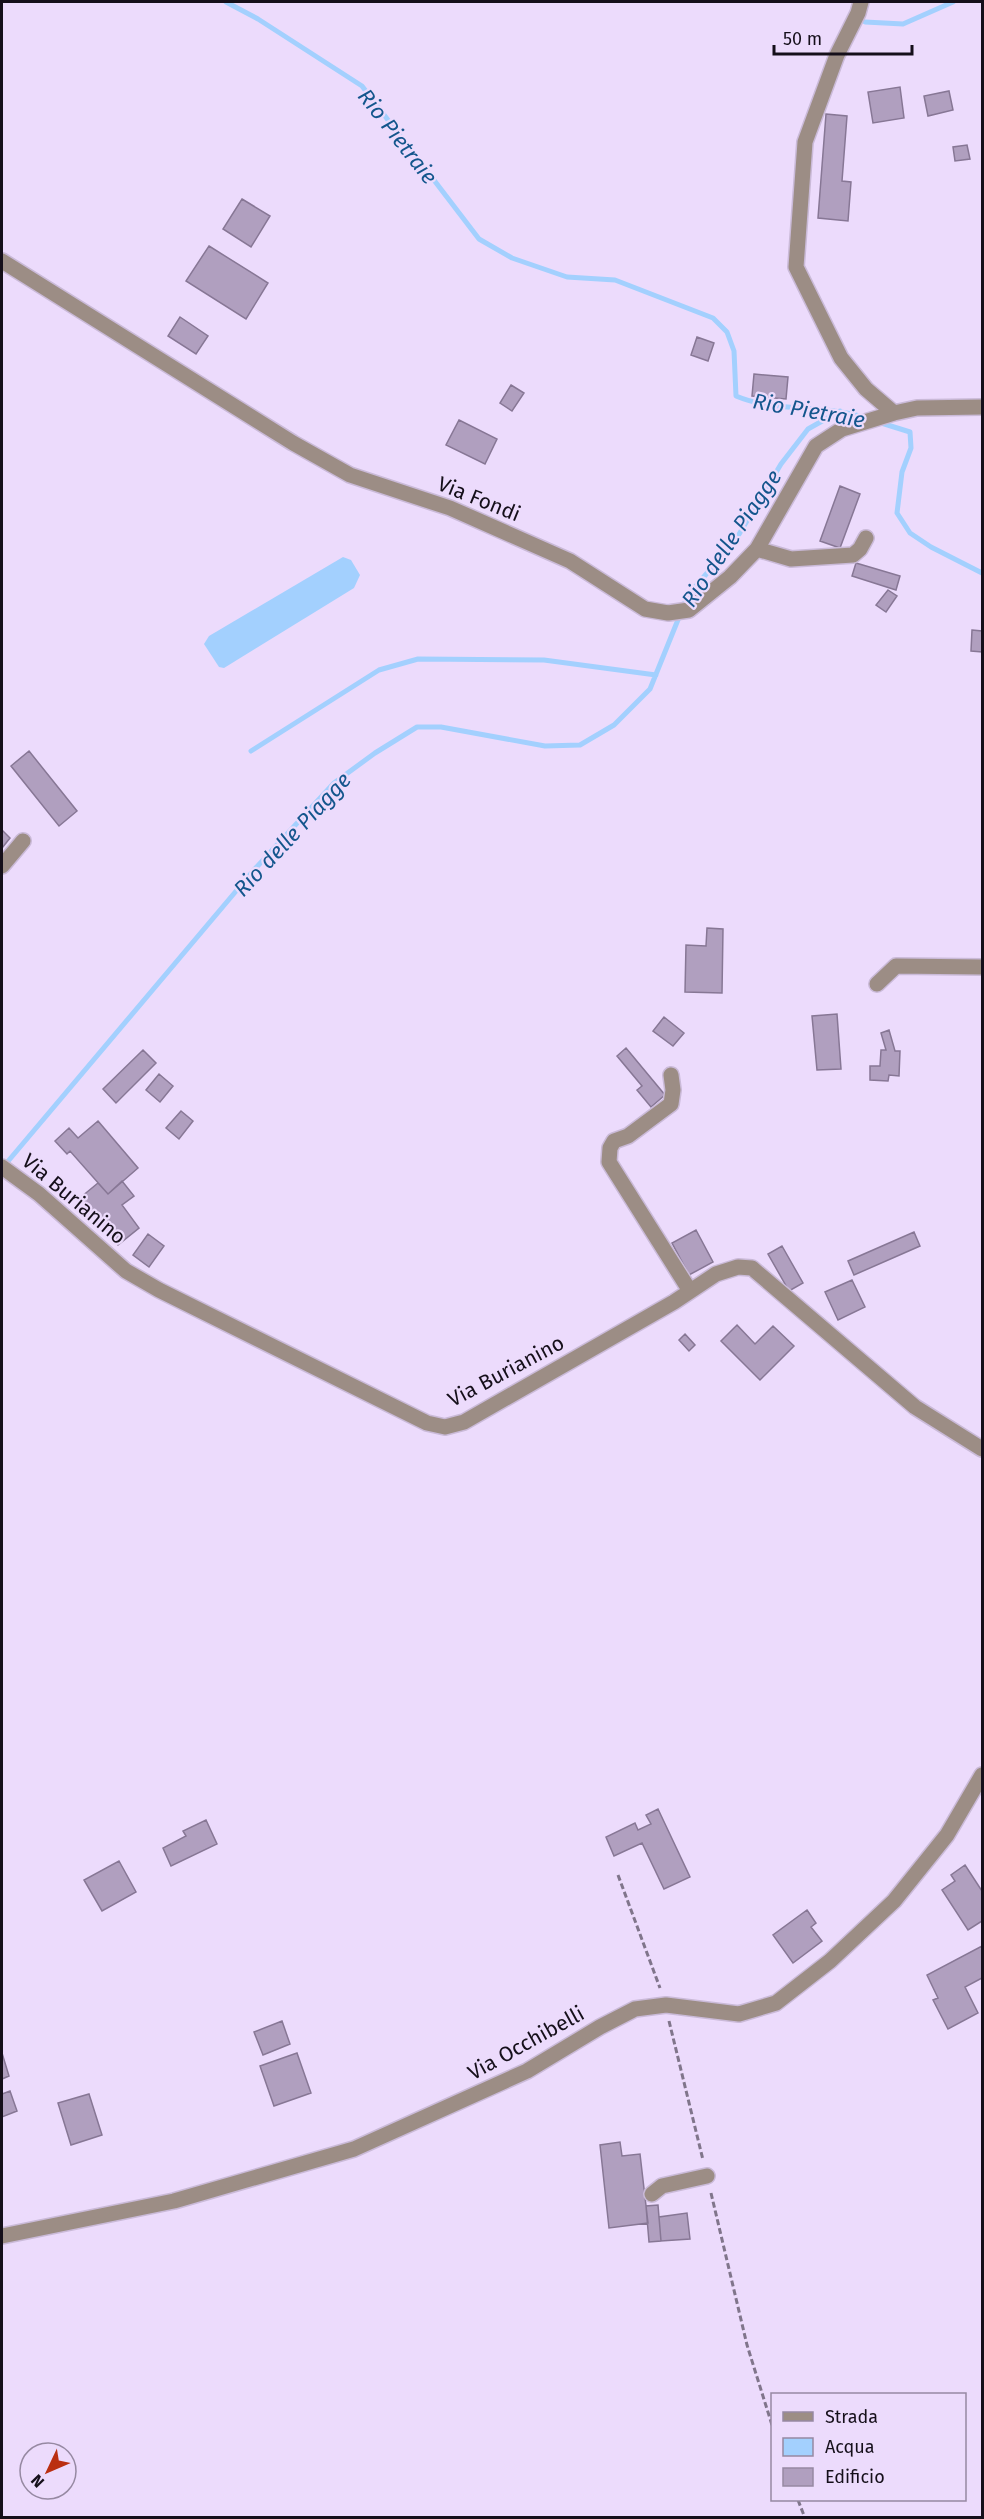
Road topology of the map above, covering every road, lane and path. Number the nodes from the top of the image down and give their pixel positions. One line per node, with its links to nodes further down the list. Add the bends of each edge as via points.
1 (861, 2): 4 (street, via 805,142 796,267 841,358 866,389)
2 (2, 261): 6 (street, Via Fondi, via 350,475 450,508 570,561 645,609 668,613 689,610)
3 (982, 407): 4 (street, Via Fondi, via 917,408)
4 (894, 413): 6 (street, Via Fondi, via 842,429 816,446)
5 (866, 538): 6 (street, via 853,555 791,559)
6 (757, 549)
7 (23, 841): 8 (street)
8 (2, 866)
9 (982, 967): 10 (street, via 896,966)
10 (877, 984)
11 (671, 1075): 13 (street, via 671,1104 614,1141 609,1162)
12 (2, 1167): 13 (street, Via Burianino, via 39,1194 126,1271 427,1423 445,1427 464,1422)
13 (690, 1291): 14 (street, Via Burianino, via 738,1266 752,1268 915,1407)
14 (982, 1449)
15 (982, 1775): 17 (street, Via Occhibelli, via 947,1835 894,1901 830,1961 776,2003 739,2014)
16 (618, 1875): 17 (path)
17 (666, 2005): 18 (path); 20 (street, Via Occhibelli, via 635,2009 527,2071 354,2149 174,2201)
18 (706, 2176): 19 (street, via 662,2186); 21 (path, via 747,2345)
19 (652, 2194)
20 (2, 2236)
21 (771, 2422)
22 (799, 2501): 23 (path)
23 (805, 2517)

